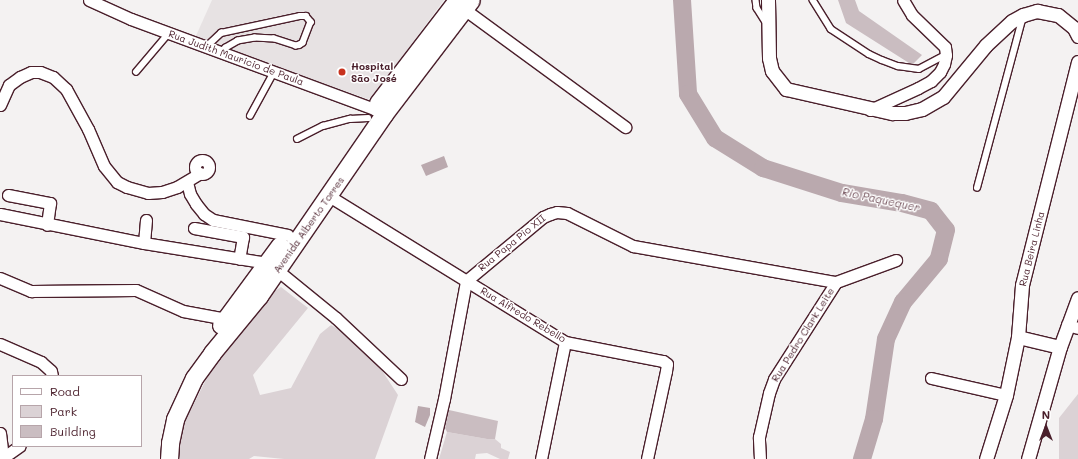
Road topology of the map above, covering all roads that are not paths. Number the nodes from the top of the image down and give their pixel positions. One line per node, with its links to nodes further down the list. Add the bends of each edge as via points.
1 (89, 0): 11 (street, Rua Judith Mauricio de Paula)
2 (756, 0): 10 (lane, via 757,8)
3 (768, 0): 10 (street)
4 (807, 0): 8 (lane)
5 (813, 0): 8 (lane)
6 (903, 0): 15 (street, via 912,15 940,40)
7 (464, 3): 21 (main road, Avenida Alberto Torres); 23 (street)
8 (817, 7): 15 (lane, via 831,29 869,54 898,66 919,69)
9 (1023, 15): 12 (street, via 1037,11 1058,15 1074,28); 20 (street, via 1012,21 986,45 942,97 922,109 905,113); 27 (lane)
10 (767, 24): 20 (street, via 772,71 786,89)
11 (169, 33): 13 (street, Rua Judith Mauricio de Paula); 17 (lane)
12 (1078, 36)
13 (206, 47): 14 (street, Rua Judith Mauricio de Paula); 14 (lane, via 221,33 300,16 306,16 311,22 300,45 255,38 238,42)
14 (222, 53): 18 (street, Rua Judith Mauricio de Paula)
15 (946, 54): 20 (street, via 940,72 930,81)
16 (1078, 62): 45 (street, Rua Beira Linha, via 1022,285)
17 (136, 72)
18 (274, 72): 21 (street, Rua Judith Mauricio de Paula); 22 (lane)
19 (0, 105): 26 (street, via 10,85 20,77 31,72 40,72 53,77 66,89 104,166 117,182 148,193 162,192)
20 (870, 110)
21 (375, 114): 24 (lane, via 324,126); 29 (main road, Avenida Alberto Torres); 34 (main road, Avenida Alberto Torres)
22 (250, 116)
23 (625, 127)
24 (297, 140)
25 (200, 173): 26 (street)
26 (187, 182): 34 (street, via 196,204 213,220)
27 (977, 188)
28 (8, 195): 32 (street, via 50,203)
29 (329, 196): 38 (main road, Avenida Alberto Torres); 40 (street, Rua Alfredo Rebello)
30 (0, 214): 32 (street)
31 (146, 220): 35 (street)
32 (47, 225): 35 (street)
33 (194, 228): 36 (street, via 243,238)
34 (288, 235): 38 (main road, Avenida Alberto Torres)
35 (144, 243): 36 (street)
36 (239, 259): 38 (street)
37 (896, 260): 41 (street)
38 (272, 266): 43 (main road, Avenida Alberto Torres); 51 (street, via 341,323); 57 (main road, Avenida Alberto Torres, via 259,296 194,378 174,419)
39 (0, 278): 43 (street, via 31,291 136,290 183,310)
40 (466, 281): 41 (street, Rua Papa Pio XII, via 543,217 557,212 567,212 633,246); 46 (street, Rua Alfredo Rebello); 58 (street)
41 (836, 282): 61 (street, Rua Pedro Clark Leite, via 774,379 760,437)
42 (1078, 298): 44 (street)
43 (226, 319): 56 (main road, Avenida Alberto Torres, via 189,367 178,386 163,422)
44 (1073, 327): 48 (street)
45 (1018, 338): 48 (street); 52 (street, Rua Beira Linha)
46 (564, 342): 59 (street); 60 (street, Rua Alfredo Rebello, via 663,361 667,364)
47 (0, 344): 49 (street, via 41,362)
48 (1060, 347): 63 (street)
49 (52, 375)
50 (931, 378): 52 (street)
51 (401, 379)
52 (1006, 396): 62 (street, Rua Beira Linha)
53 (0, 433): 55 (street)
54 (19, 447): 55 (street)
55 (3, 458)
56 (158, 459)
57 (169, 459)
58 (430, 459)
59 (541, 459)
60 (648, 459)
61 (760, 459)
62 (986, 459)
63 (1028, 459)

